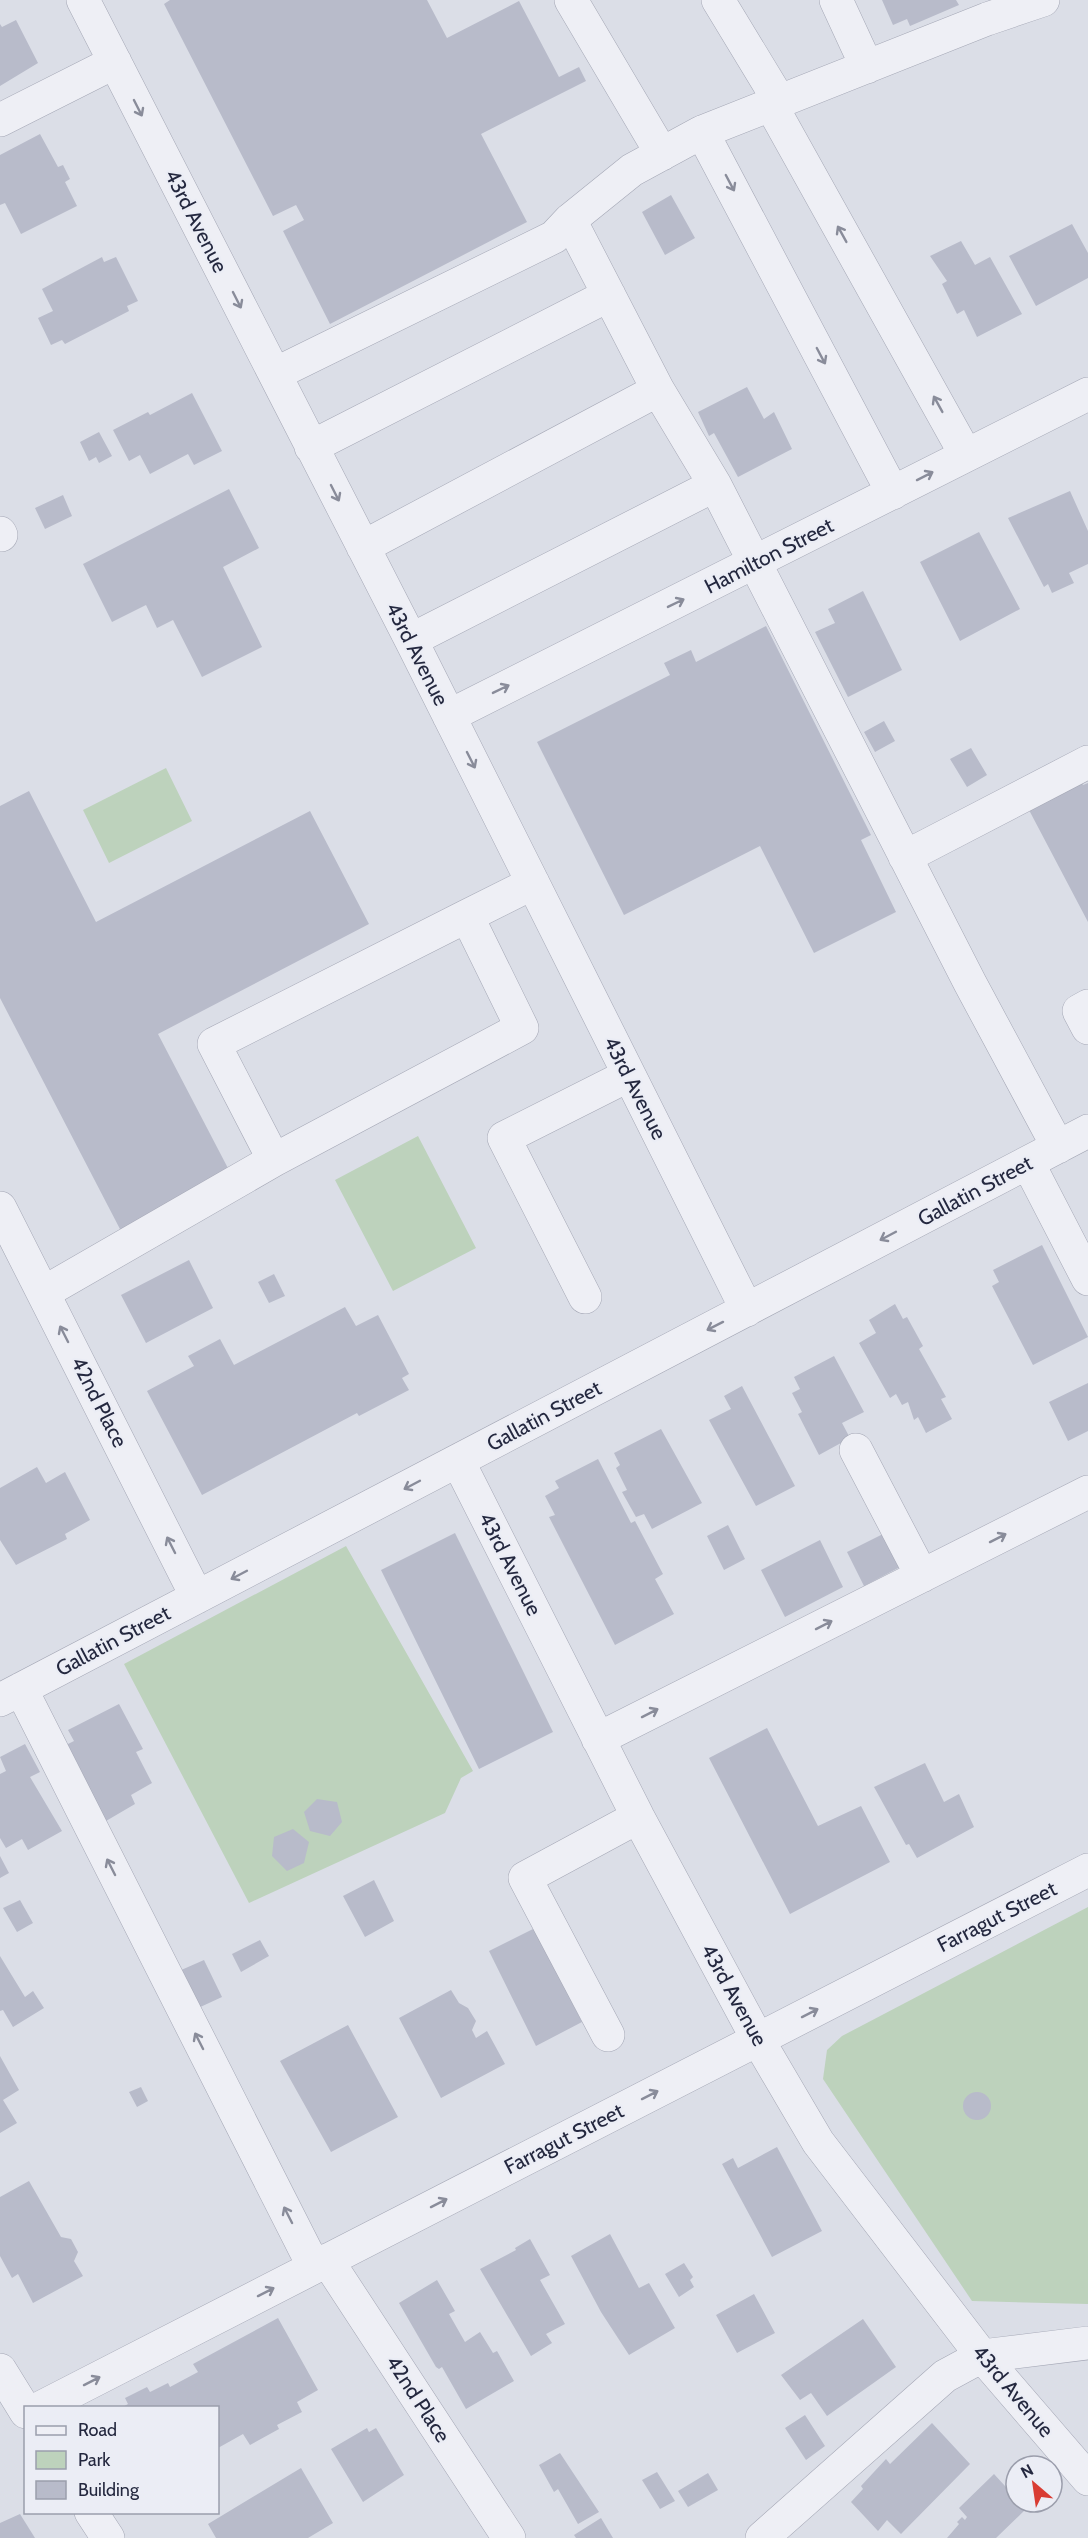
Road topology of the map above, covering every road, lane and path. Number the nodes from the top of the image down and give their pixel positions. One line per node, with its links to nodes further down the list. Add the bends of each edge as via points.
1 (83, 0): 6 (street, 43rd Avenue)
2 (571, 0): 11 (street)
3 (718, 0): 8 (street)
4 (836, 0): 7 (street)
5 (1043, 0): 7 (street)
6 (115, 62): 9 (street); 14 (street, 43rd Avenue, one-way to 14)
7 (867, 67): 8 (street)
8 (775, 103): 10 (street); 18 (street, one-way to 8)
9 (0, 120)
10 (702, 132): 11 (street); 20 (street, one-way to 20)
11 (662, 154): 12 (street, via 632,170)
12 (570, 220): 13 (street); 14 (street, via 554,237)
13 (609, 295): 15 (street); 17 (street)
14 (275, 374): 17 (street, 43rd Avenue)
15 (658, 390): 19 (street); 21 (street)
16 (1088, 394): 18 (street, Hamilton Street)
17 (311, 447): 21 (street, 43rd Avenue, one-way to 21)
18 (966, 455): 20 (street, Hamilton Street, one-way to 18)
19 (715, 485): 22 (street); 23 (street)
20 (893, 493): 22 (street, Hamilton Street)
21 (363, 547): 23 (street, 43rd Avenue)
22 (754, 564): 24 (street, Hamilton Street, one-way to 22); 26 (street)
23 (411, 640): 24 (street, 43rd Avenue)
24 (449, 716): 27 (street, 43rd Avenue, one-way to 27)
25 (1088, 762): 26 (street)
26 (905, 857): 33 (street)
27 (533, 883): 28 (street); 31 (street, 43rd Avenue)
28 (467, 916): 34 (street, via 522,1028); 34 (street, via 214,1044)
29 (1088, 1006): 30 (street, via 1079,1011)
30 (1088, 1028)
31 (629, 1075): 39 (street, via 504,1138); 40 (street, 43rd Avenue)
32 (1088, 1131): 33 (street, Gallatin Street)
33 (1058, 1147): 35 (street, Gallatin Street)
34 (274, 1160): 38 (street)
35 (1028, 1163): 37 (street); 40 (street, Gallatin Street, one-way to 40)
36 (0, 1208): 38 (street, 42nd Place)
37 (1088, 1278)
38 (44, 1293): 45 (street, 42nd Place, one-way to 38)
39 (585, 1297)
40 (747, 1310): 42 (street, Gallatin Street, one-way to 42)
41 (856, 1450): 44 (street)
42 (458, 1461): 45 (street, Gallatin Street, one-way to 45); 47 (street, 43rd Avenue)
43 (1088, 1492): 44 (street, one-way to 43)
44 (922, 1576): 47 (street, one-way to 44)
45 (197, 1597): 46 (street, Gallatin Street)
46 (10, 1695): 52 (street, 42nd Place, one-way to 46)
47 (597, 1739): 48 (street, 43rd Avenue)
48 (638, 1817): 50 (street, via 525,1878); 51 (street, 43rd Avenue)
49 (1088, 1870): 51 (street, Farragut Street, one-way to 49)
50 (608, 2035)
51 (758, 2040): 52 (street, Farragut Street, one-way to 51); 54 (street, 43rd Avenue, via 818,2142)
52 (320, 2264): 56 (street, Farragut Street, one-way to 52); 61 (street, 42nd Place)
53 (1088, 2343): 54 (street)
54 (982, 2356): 58 (street, 43rd Avenue); 62 (street, via 945,2376)
55 (0, 2370): 57 (street)
56 (44, 2406)
57 (24, 2409)
58 (1088, 2479)
59 (92, 2514): 60 (street)
60 (108, 2538)
61 (509, 2538)
62 (762, 2538)

